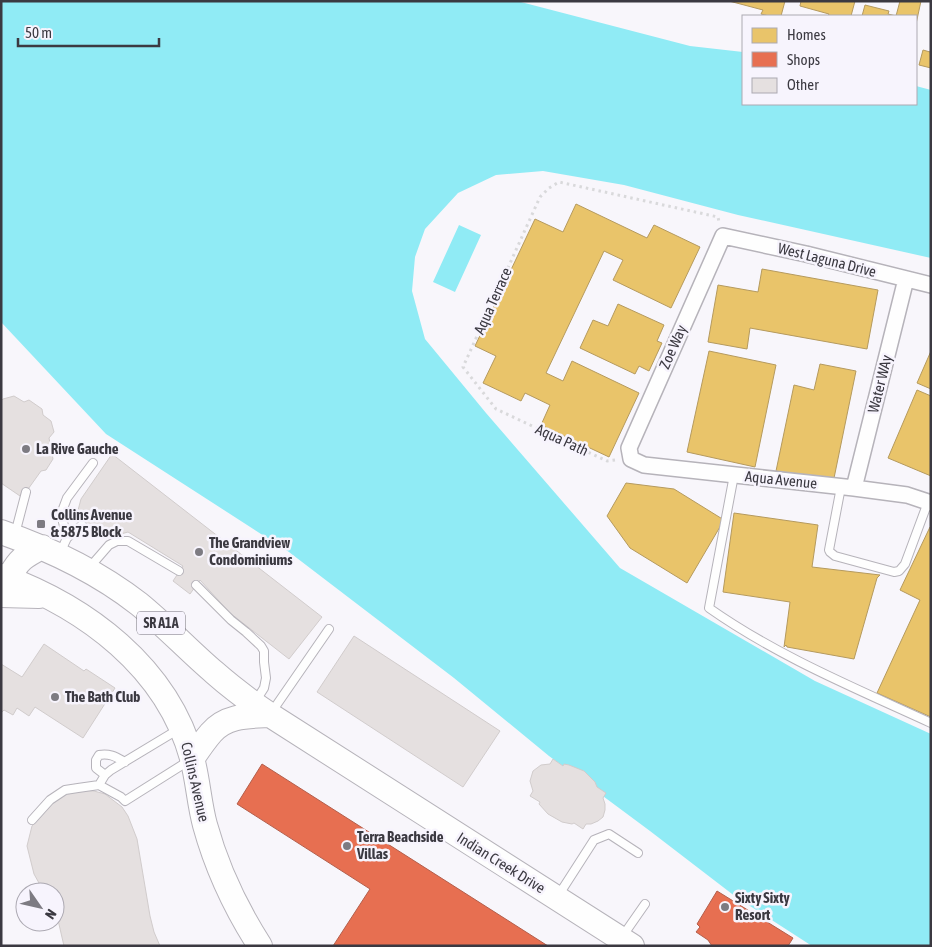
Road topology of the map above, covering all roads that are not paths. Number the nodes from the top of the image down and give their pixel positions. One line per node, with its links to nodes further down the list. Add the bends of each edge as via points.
1 (723, 236): 2 (street, West Laguna Drive); 4 (street, Zoe Way, via 628,448)
2 (906, 279): 3 (street, West Laguna Drive); 7 (street, Water WAy)
3 (931, 285)
4 (631, 459): 6 (street, Aqua Avenue, via 644,465)
5 (93, 463): 12 (lane, via 67,498)
6 (734, 475): 7 (street, Aqua Avenue); 19 (lane, via 708,608 788,656)
7 (848, 488): 9 (street, Aqua Avenue, via 907,495); 9 (lane, via 828,550 835,556 894,572 905,564)
8 (26, 492): 11 (lane)
9 (930, 503)
10 (82, 525): 12 (lane)
11 (8, 534): 12 (main road, SR A1A)
12 (56, 547): 13 (main road, SR A1A); 15 (main road, via 27,555)
13 (87, 570): 14 (lane, via 109,545 128,541); 18 (main road, SR A1A, via 139,604 216,674)
14 (179, 571)
15 (4, 583): 20 (main road, Collins Avenue / SR A1A, via 48,597 87,619 120,644 157,686)
16 (196, 585): 18 (lane, via 264,651 266,678)
17 (329, 629): 18 (lane)
18 (262, 709): 21 (main road, via 219,725); 27 (main road, Indian Creek Drive / SR A1A)
19 (931, 723)
20 (181, 728): 21 (main road, Collins Avenue / SR A1A); 22 (lane)
21 (192, 759): 24 (lane, via 125,802); 30 (main road, Collins Avenue / SR A1A, via 214,855 237,910)
22 (125, 762): 23 (lane); 23 (lane, via 115,756 99,755 96,768)
23 (105, 775): 24 (lane)
24 (99, 785): 25 (lane, via 65,790 50,800)
25 (32, 820)
26 (638, 853): 27 (lane, via 609,834 594,840)
27 (557, 898): 29 (main road, Indian Creek Drive / SR A1A)
28 (644, 904): 29 (lane)
29 (627, 942)
30 (260, 946)

